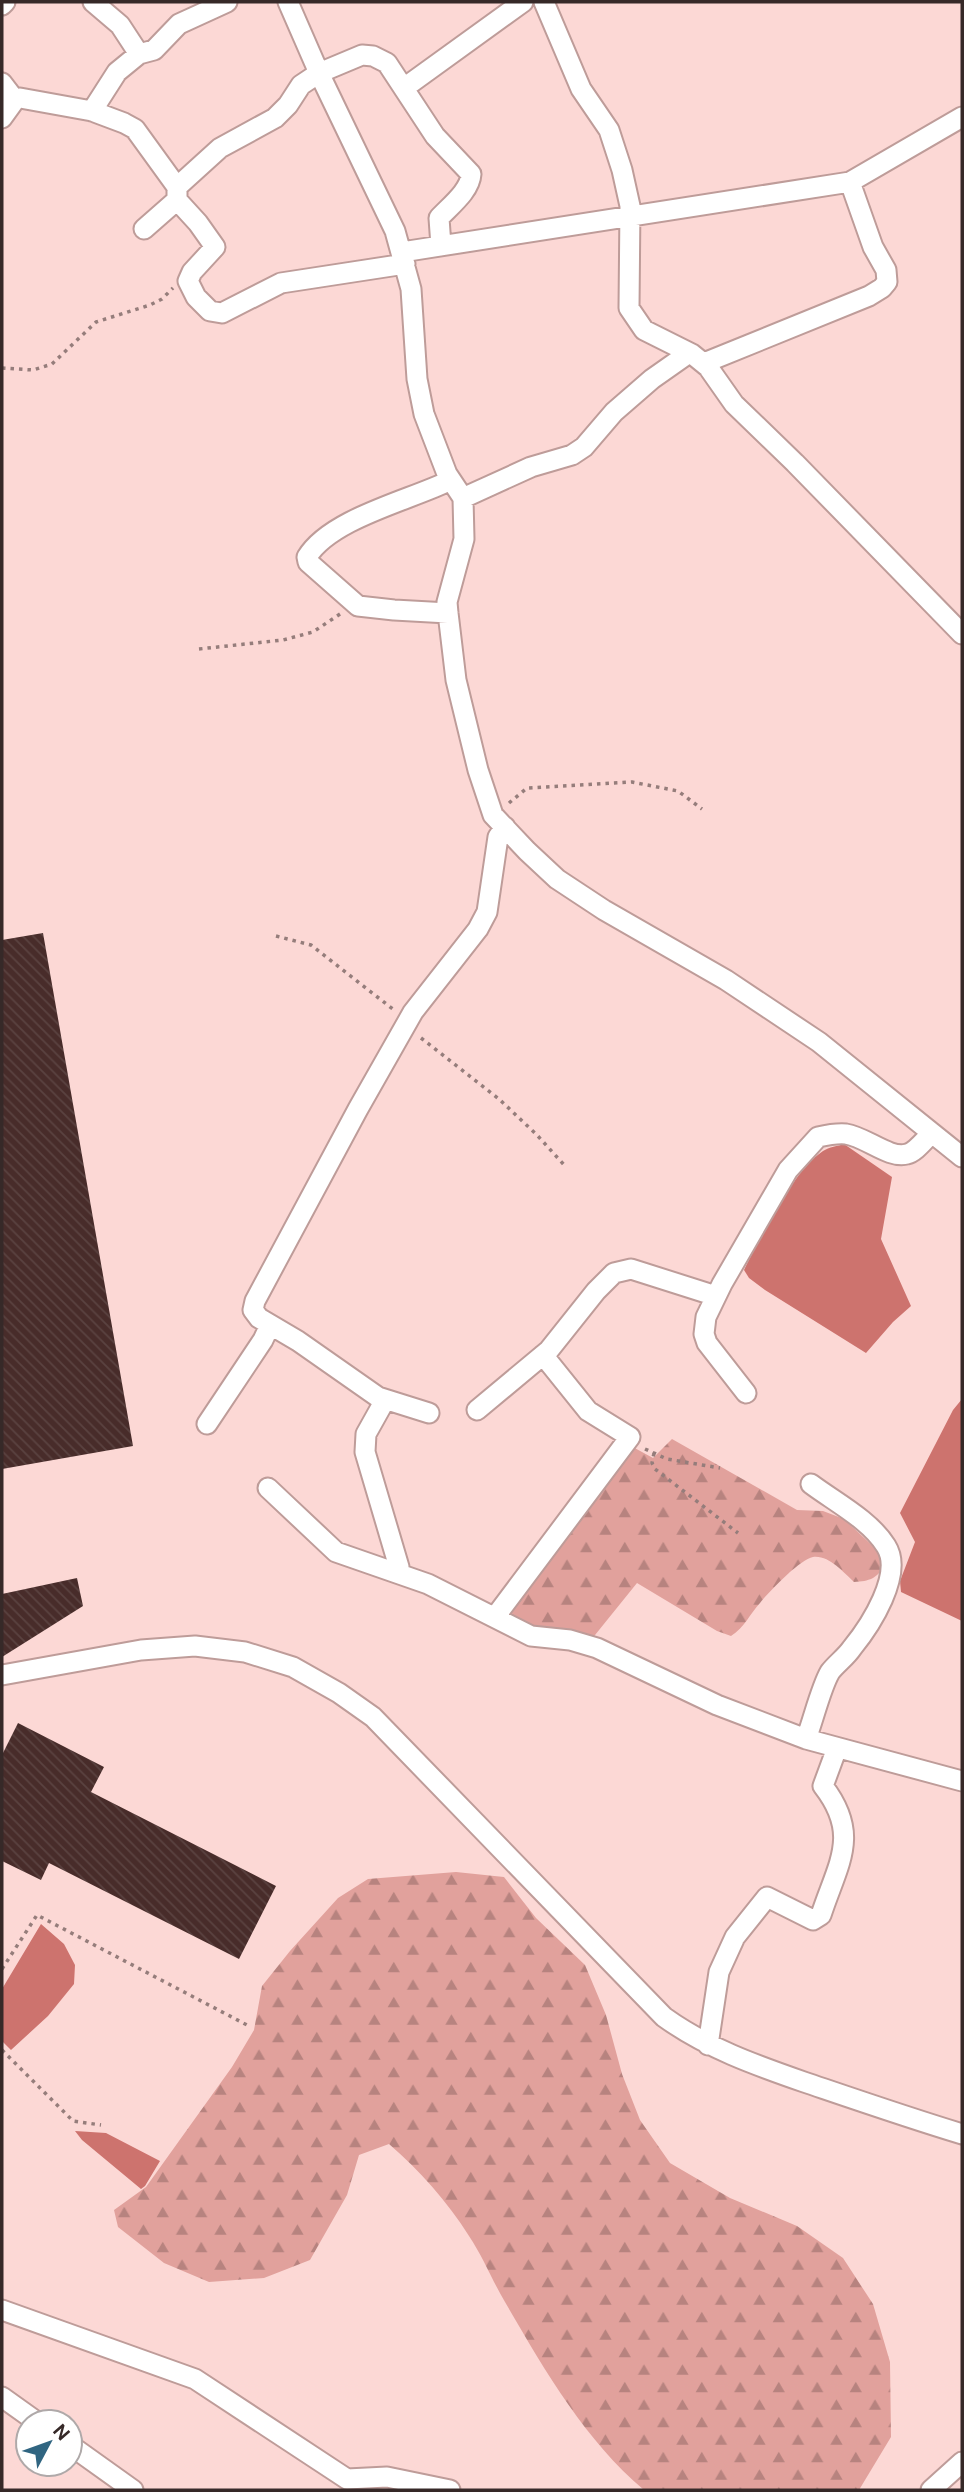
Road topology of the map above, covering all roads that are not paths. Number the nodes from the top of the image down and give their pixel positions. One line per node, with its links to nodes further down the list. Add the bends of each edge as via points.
1 (93, 2): 6 (street, via 120,25)
2 (227, 2): 6 (street, via 179,24 154,50)
3 (288, 2): 7 (street)
4 (523, 2): 9 (street)
5 (544, 2): 16 (street, via 581,89 609,130 625,182)
6 (139, 54): 11 (street, via 117,72)
7 (319, 73): 9 (street, via 362,55 373,56 387,63); 15 (street, via 301,85 275,118 220,148); 19 (street)
8 (2, 83): 10 (street)
9 (404, 88): 18 (street, via 435,136 471,174 466,188 439,218)
10 (15, 100): 11 (street); 13 (street)
11 (92, 111): 15 (street, via 135,130)
12 (962, 117): 14 (street)
13 (2, 118)
14 (849, 182): 16 (street); 20 (street, via 886,270 887,282 882,288)
15 (177, 194): 17 (street); 19 (street, via 215,247 188,281 210,311 222,313 281,283)
16 (629, 218): 18 (street); 20 (street, via 629,308 644,330)
17 (144, 229)
18 (441, 246): 19 (street)
19 (404, 258): 21 (street, via 424,414)
20 (696, 358): 22 (street, via 652,379 578,451); 24 (street, via 734,404)
21 (452, 480): 22 (street); 23 (street, via 341,527 307,557 358,606)
22 (463, 498): 23 (street, via 464,539)
23 (448, 613): 25 (street, via 456,680 478,770)
24 (962, 634)
25 (499, 821): 26 (street, via 557,878 819,1042); 29 (street, via 487,912 408,1021 255,1301 253,1310)
26 (932, 1133): 27 (street); 28 (street, via 903,1155 846,1134 818,1137 788,1170)
27 (962, 1157)
28 (716, 1296): 30 (street, via 623,1269 596,1291); 31 (street, via 704,1334)
29 (270, 1325): 32 (street); 35 (street)
30 (543, 1354): 33 (street); 39 (street, via 588,1411 630,1437)
31 (746, 1393)
32 (385, 1399): 34 (street); 38 (street, via 366,1434 365,1452)
33 (477, 1410)
34 (429, 1413)
35 (207, 1424)
36 (811, 1484): 41 (street, via 886,1545 892,1571 860,1639 830,1673)
37 (268, 1488): 38 (street, via 336,1552)
38 (397, 1573): 39 (street)
39 (495, 1617): 41 (street, via 531,1636 597,1648 717,1705)
40 (2, 1675): 44 (street, via 141,1650 195,1646 245,1652 293,1667 373,1717 664,2017)
41 (806, 1739): 42 (street)
42 (837, 1748): 43 (street); 44 (street, via 823,1786 835,1802 845,1846 821,1914 813,1920 767,1897 734,1937 719,1972)
43 (962, 1781)
44 (708, 2045): 45 (street)
45 (962, 2134)
46 (2, 2310): 52 (street, via 195,2379 346,2479 387,2477)
47 (2, 2397): 48 (street)
48 (17, 2408)
49 (84, 2455): 51 (street)
50 (962, 2462): 53 (street)
51 (133, 2490)
52 (450, 2490)
53 (930, 2490)

